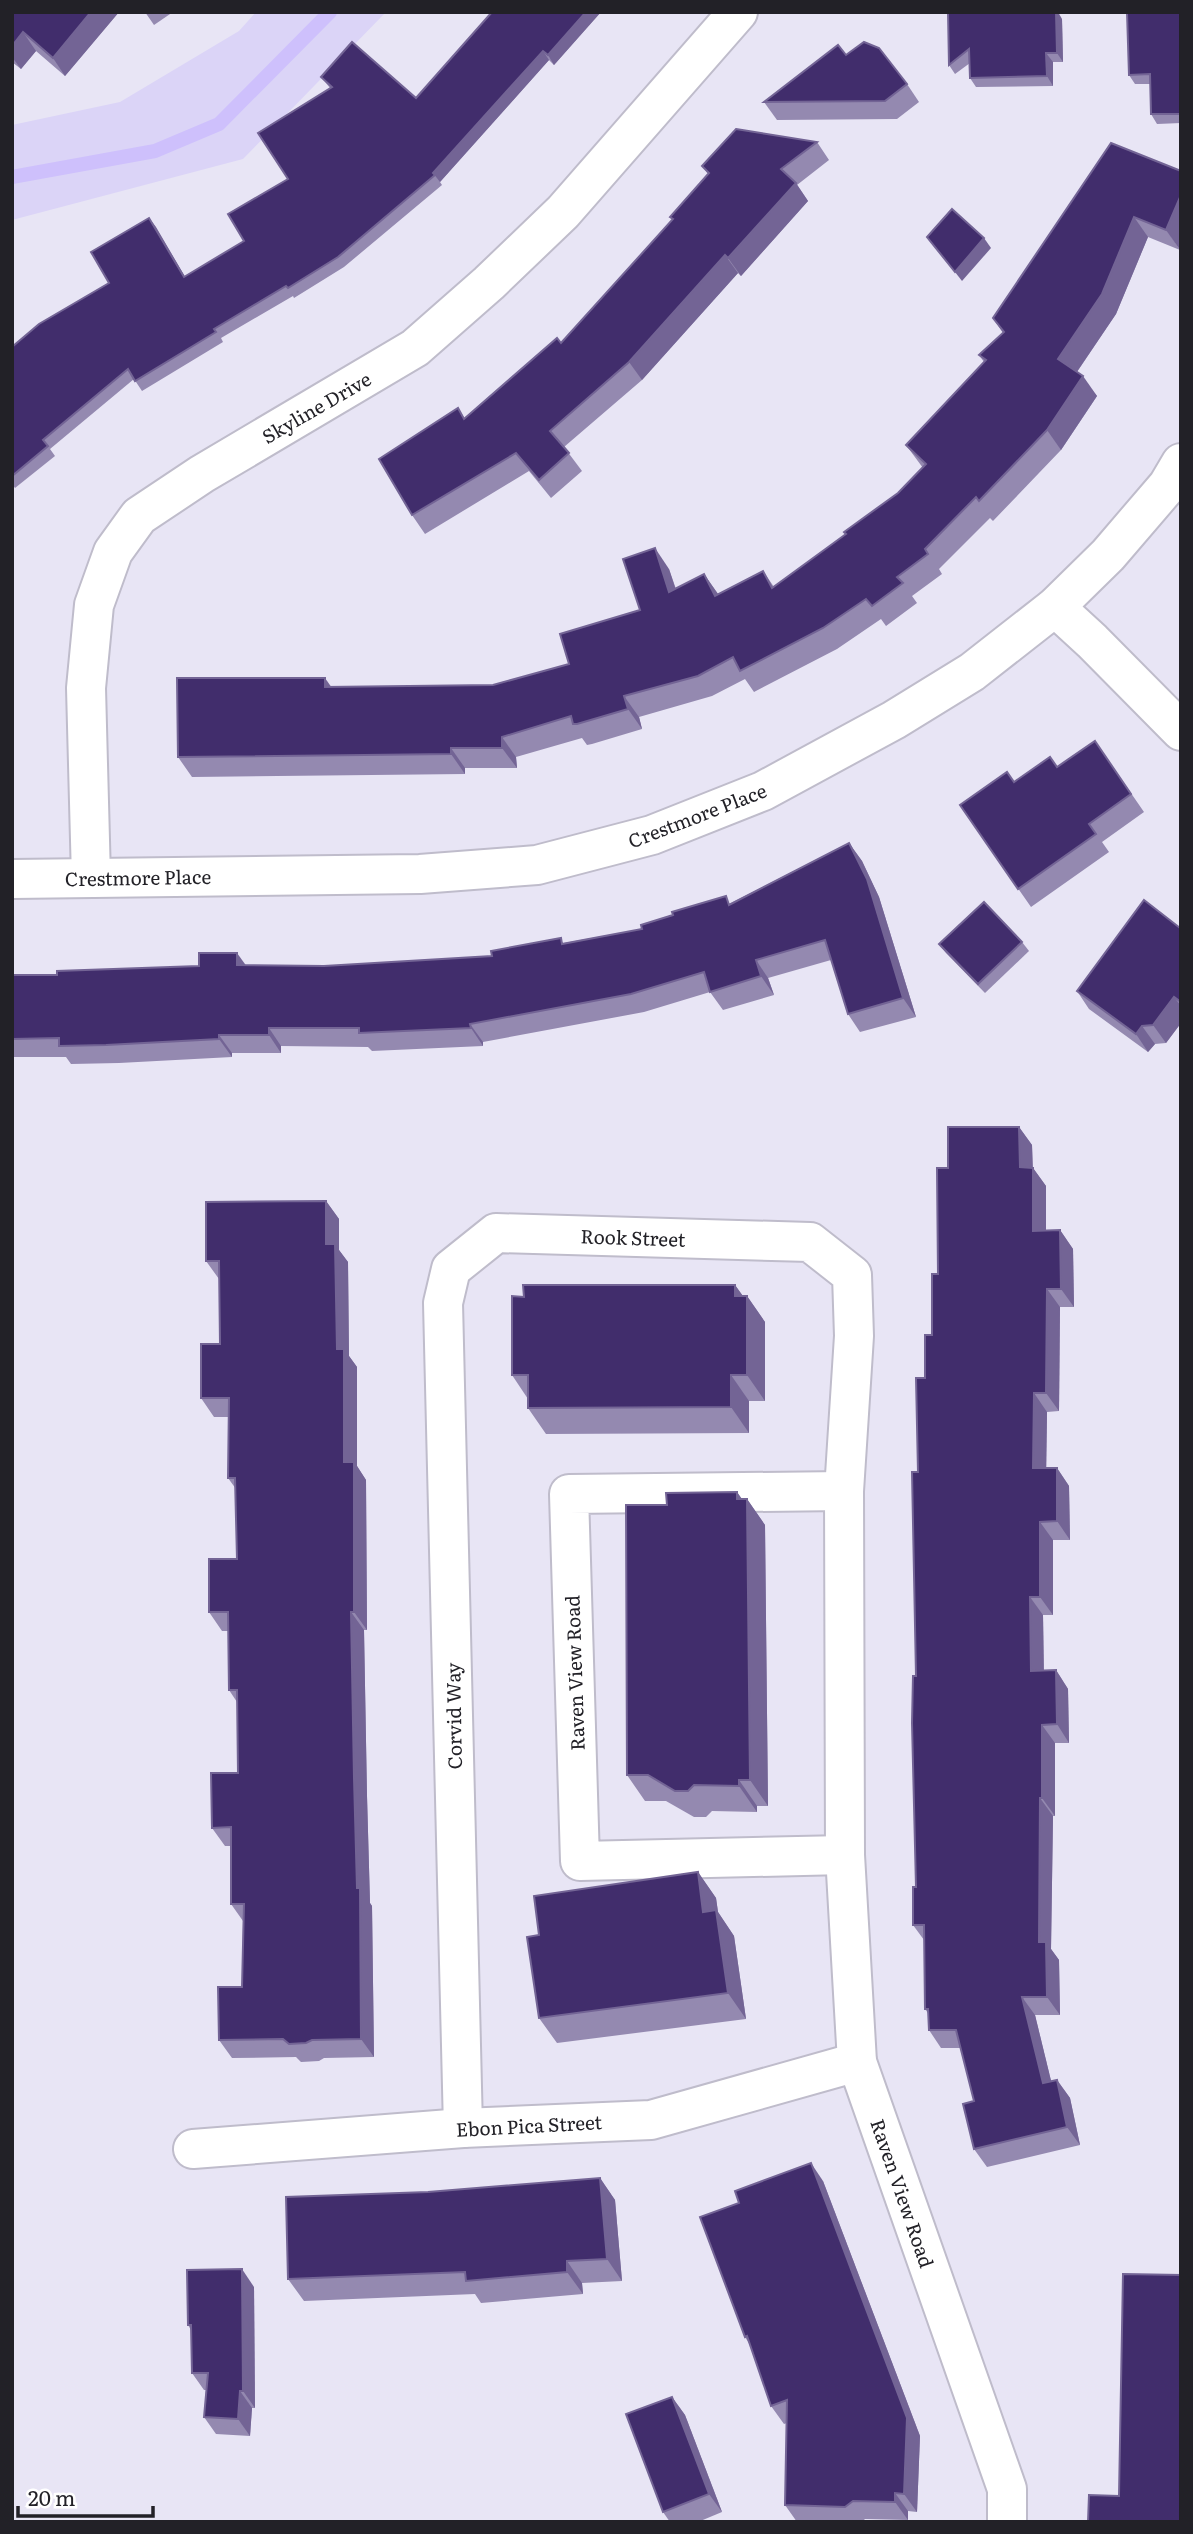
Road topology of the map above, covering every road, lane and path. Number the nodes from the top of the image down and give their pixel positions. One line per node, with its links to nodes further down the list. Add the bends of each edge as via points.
1 (737, 12): 5 (street, Skyline Drive, via 563,212 415,348 139,516 113,552 94,605 87,675)
2 (1181, 463): 3 (street, Crestmore Place, via 1108,555)
3 (1055, 607): 4 (street); 5 (street, Crestmore Place, via 972,672 894,720 763,792 652,835 537,865 463,871)
4 (1181, 731)
5 (91, 878): 6 (street, Crestmore Place)
6 (12, 879)
7 (852, 1275): 8 (street, Rook Street, via 810,1242 496,1233 452,1269); 9 (street, Raven View Road, via 854,1336)
8 (443, 1303): 12 (street, Corvid Way)
9 (844, 1491): 10 (street, Raven View Road); 10 (street, Raven View Road, via 569,1494 580,1861)
10 (845, 1855): 11 (street, Raven View Road)
11 (857, 2062): 12 (street, Ebon Pica Street, via 651,2120); 14 (street, Raven View Road, via 1007,2489)
12 (463, 2128): 13 (street, Ebon Pica Street)
13 (193, 2149)
14 (1007, 2522)

